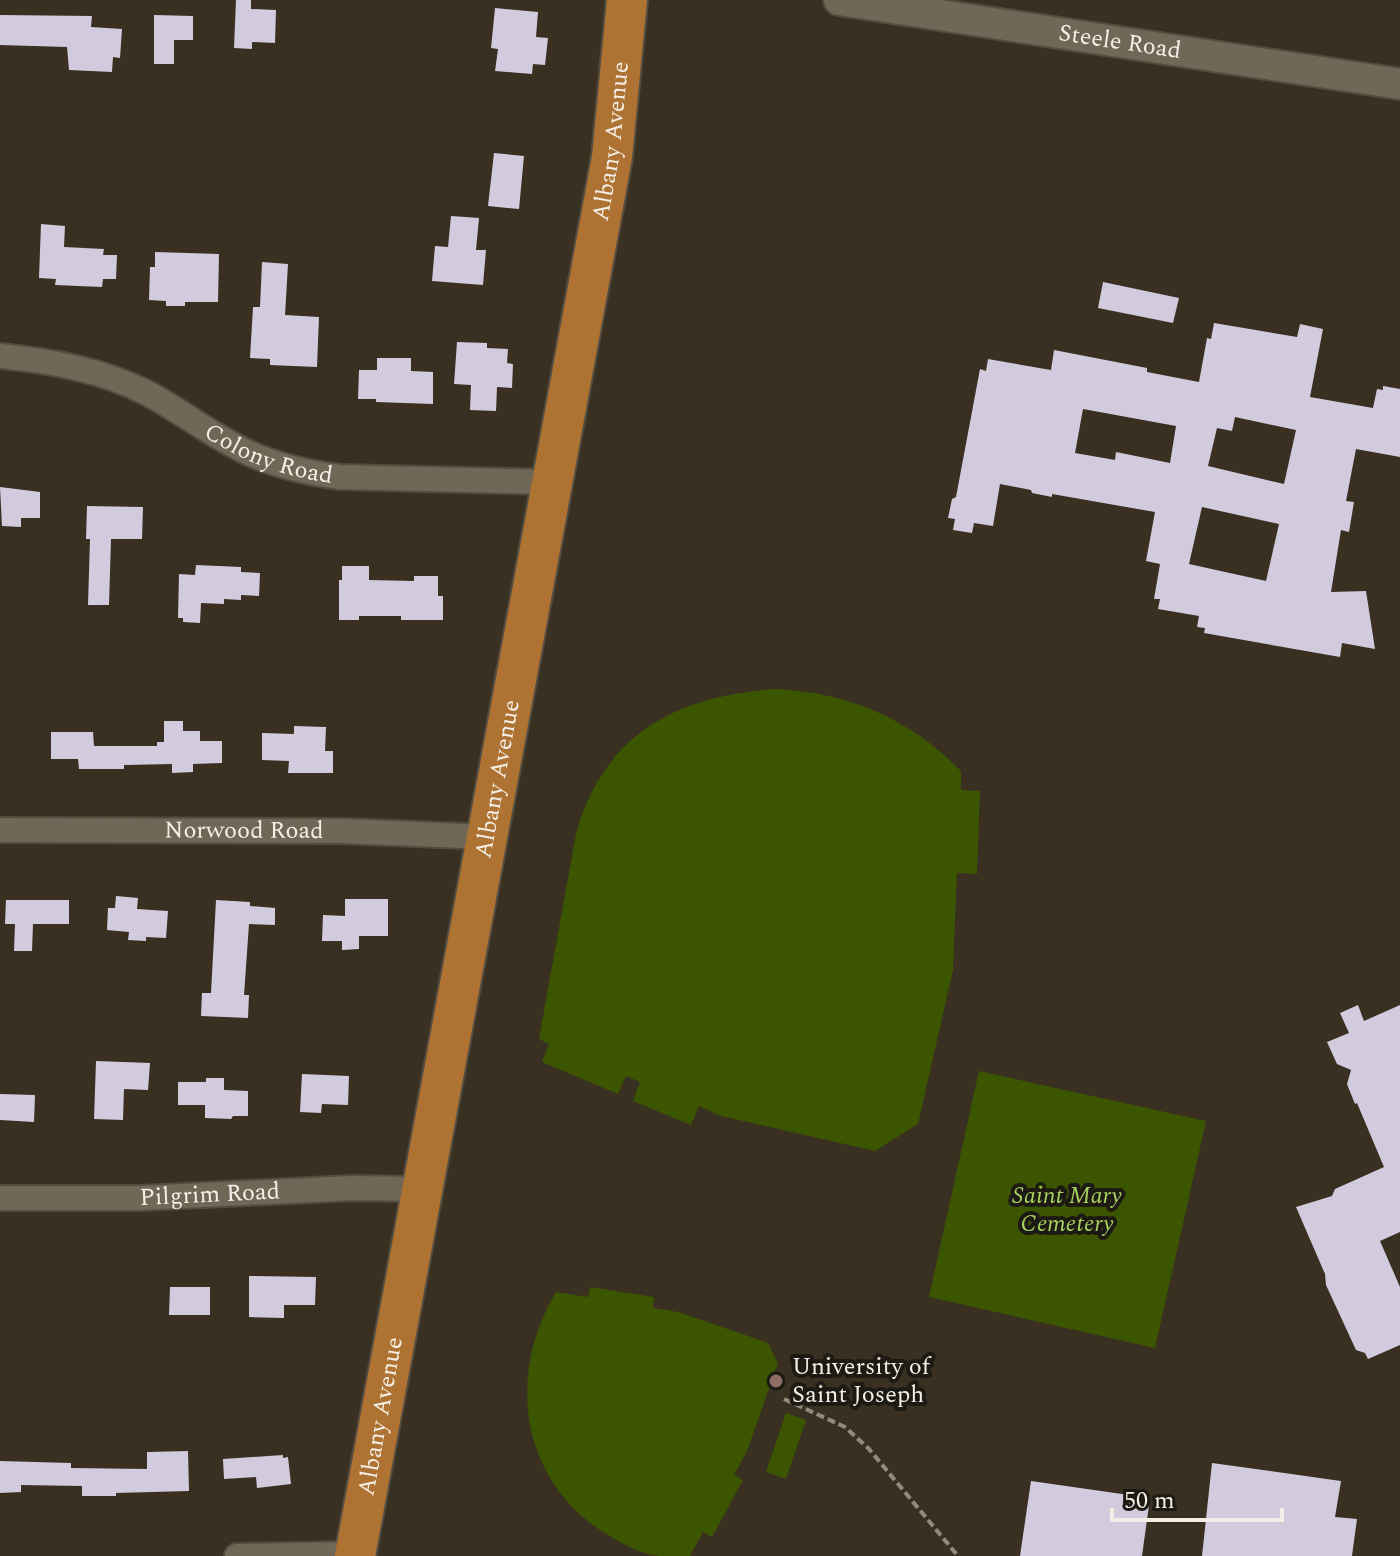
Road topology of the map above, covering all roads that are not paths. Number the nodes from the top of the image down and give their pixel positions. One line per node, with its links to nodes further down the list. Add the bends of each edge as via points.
1 (627, 0): 5 (highway, Albany Avenue, via 612,157)
2 (839, 0): 3 (street, Steele Road)
3 (1400, 84)
4 (0, 356): 5 (street, Colony Road, via 52,362 120,381 248,453 306,473)
5 (553, 482): 7 (highway, Albany Avenue)
6 (0, 830): 7 (street, Norwood Road)
7 (488, 837): 8 (highway, Albany Avenue)
8 (421, 1189): 9 (street, Pilgrim Road); 10 (highway, Albany Avenue)
9 (0, 1198)
10 (355, 1555): 11 (street)
11 (237, 1556)

